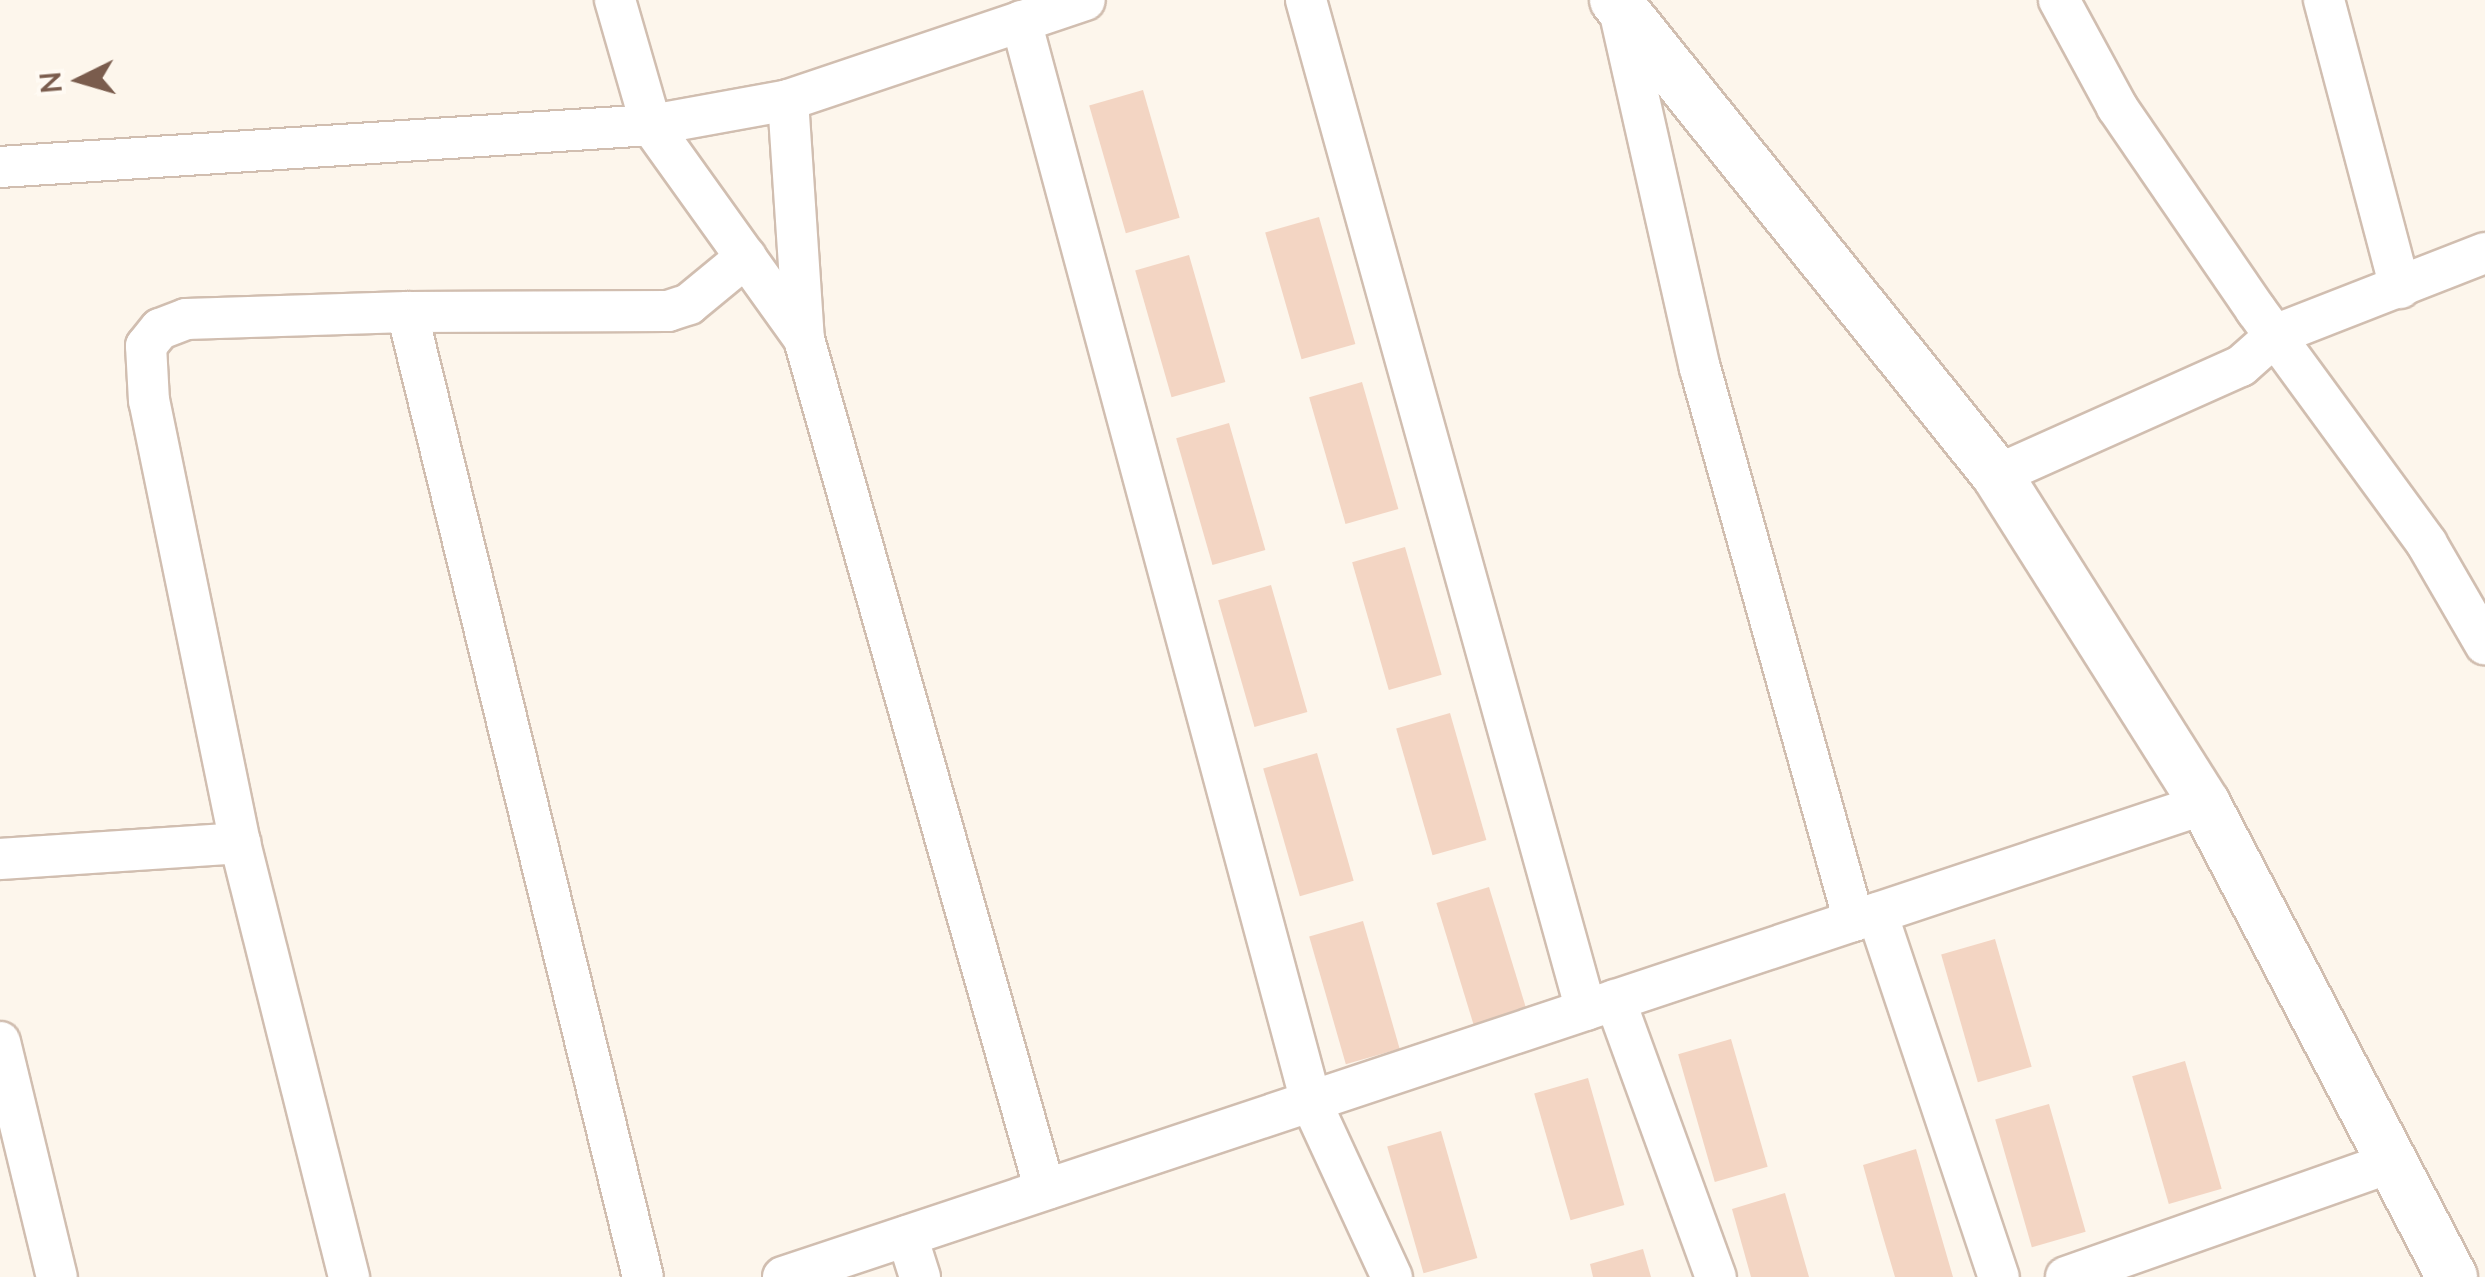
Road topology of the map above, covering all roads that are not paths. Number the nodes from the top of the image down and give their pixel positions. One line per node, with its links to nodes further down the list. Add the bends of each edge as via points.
1 (614, 0): 9 (street)
2 (1085, 0): 7 (street)
3 (1306, 0): 23 (street)
4 (2059, 0): 15 (street, via 2117,107)
5 (2324, 0): 13 (street)
6 (1616, 1): 17 (street); 22 (street, via 1700,368)
7 (1020, 21): 8 (street); 25 (street)
8 (788, 100): 9 (street); 16 (street)
9 (650, 126): 10 (street); 12 (street)
10 (0, 165)
11 (2485, 253): 13 (street)
12 (746, 258): 14 (street, via 689,304 668,312); 16 (street)
13 (2400, 288): 15 (street)
14 (407, 312): 20 (street, via 186,319 160,329 146,346 149,401); 31 (street)
15 (2277, 334): 17 (street, via 2241,366); 18 (street, via 2427,544)
16 (804, 339): 27 (street)
17 (1997, 475): 19 (street)
18 (2485, 644)
19 (2205, 804): 22 (street); 26 (street)
20 (240, 843): 21 (street); 30 (street)
21 (0, 858)
22 (1866, 917): 23 (street); 36 (street)
23 (1600, 1005): 25 (street); 35 (street)
24 (0, 1042): 29 (street)
25 (1311, 1102): 27 (street); 34 (street)
26 (2392, 1162): 37 (street); 38 (street)
27 (1045, 1190): 28 (street)
28 (907, 1236): 32 (street); 33 (street)
29 (57, 1277)
30 (350, 1277)
31 (642, 1277)
32 (783, 1277)
33 (920, 1277)
34 (1392, 1277)
35 (1716, 1277)
36 (1999, 1277)
37 (2066, 1277)
38 (2452, 1277)

